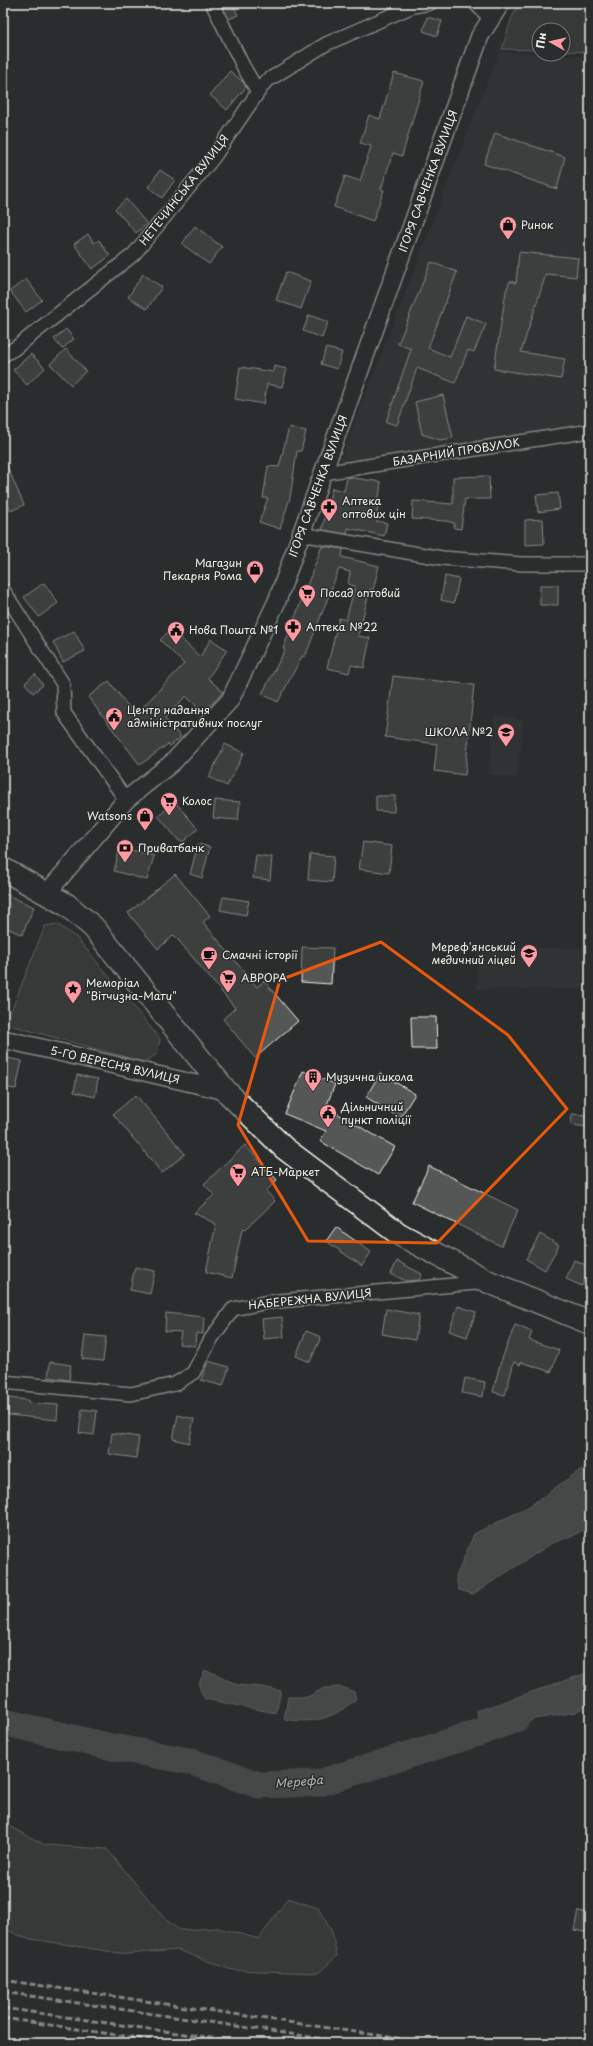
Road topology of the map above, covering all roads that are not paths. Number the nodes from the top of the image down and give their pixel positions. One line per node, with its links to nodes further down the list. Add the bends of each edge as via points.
1 (212, 3): 6 (street)
2 (430, 3): 6 (street, НЕТЕЧИНСЬКА ВУЛИЦЯ, via 414,6 326,44 265,82)
3 (475, 3): 5 (street)
4 (501, 3): 5 (street, ІГОРЯ САВЧЕНКА ВУЛИЦЯ)
5 (491, 19): 9 (street, ІГОРЯ САВЧЕНКА ВУЛИЦЯ, via 480,36)
6 (258, 92): 7 (street, НЕТЕЧИНСЬКА ВУЛИЦЯ, via 213,158 134,254)
7 (3, 355)
8 (590, 431): 9 (street, БАЗАРНИЙ ПРОВУЛОК)
9 (323, 472): 10 (street, ІГОРЯ САВЧЕНКА ВУЛИЦЯ)
10 (301, 534): 11 (street, via 442,558 522,564); 13 (street, ІГОРЯ САВЧЕНКА ВУЛИЦЯ, via 277,601 230,700 173,762)
11 (590, 564)
12 (3, 590): 13 (street, via 63,684 64,713)
13 (126, 800): 15 (street, ІГОРЯ САВЧЕНКА ВУЛИЦЯ)
14 (3, 868): 15 (highway)
15 (47, 893): 17 (highway, via 93,927)
16 (3, 1039): 17 (street, 5-ГО ВЕРЕСНЯ ВУЛИЦЯ)
17 (226, 1091): 18 (highway, via 284,1148 399,1234)
18 (489, 1282): 19 (highway); 20 (street, НАБЕРЕЖНА ВУЛИЦЯ, via 268,1302 233,1309 211,1339 193,1373 175,1384 132,1394)
19 (590, 1323)
20 (3, 1382)

